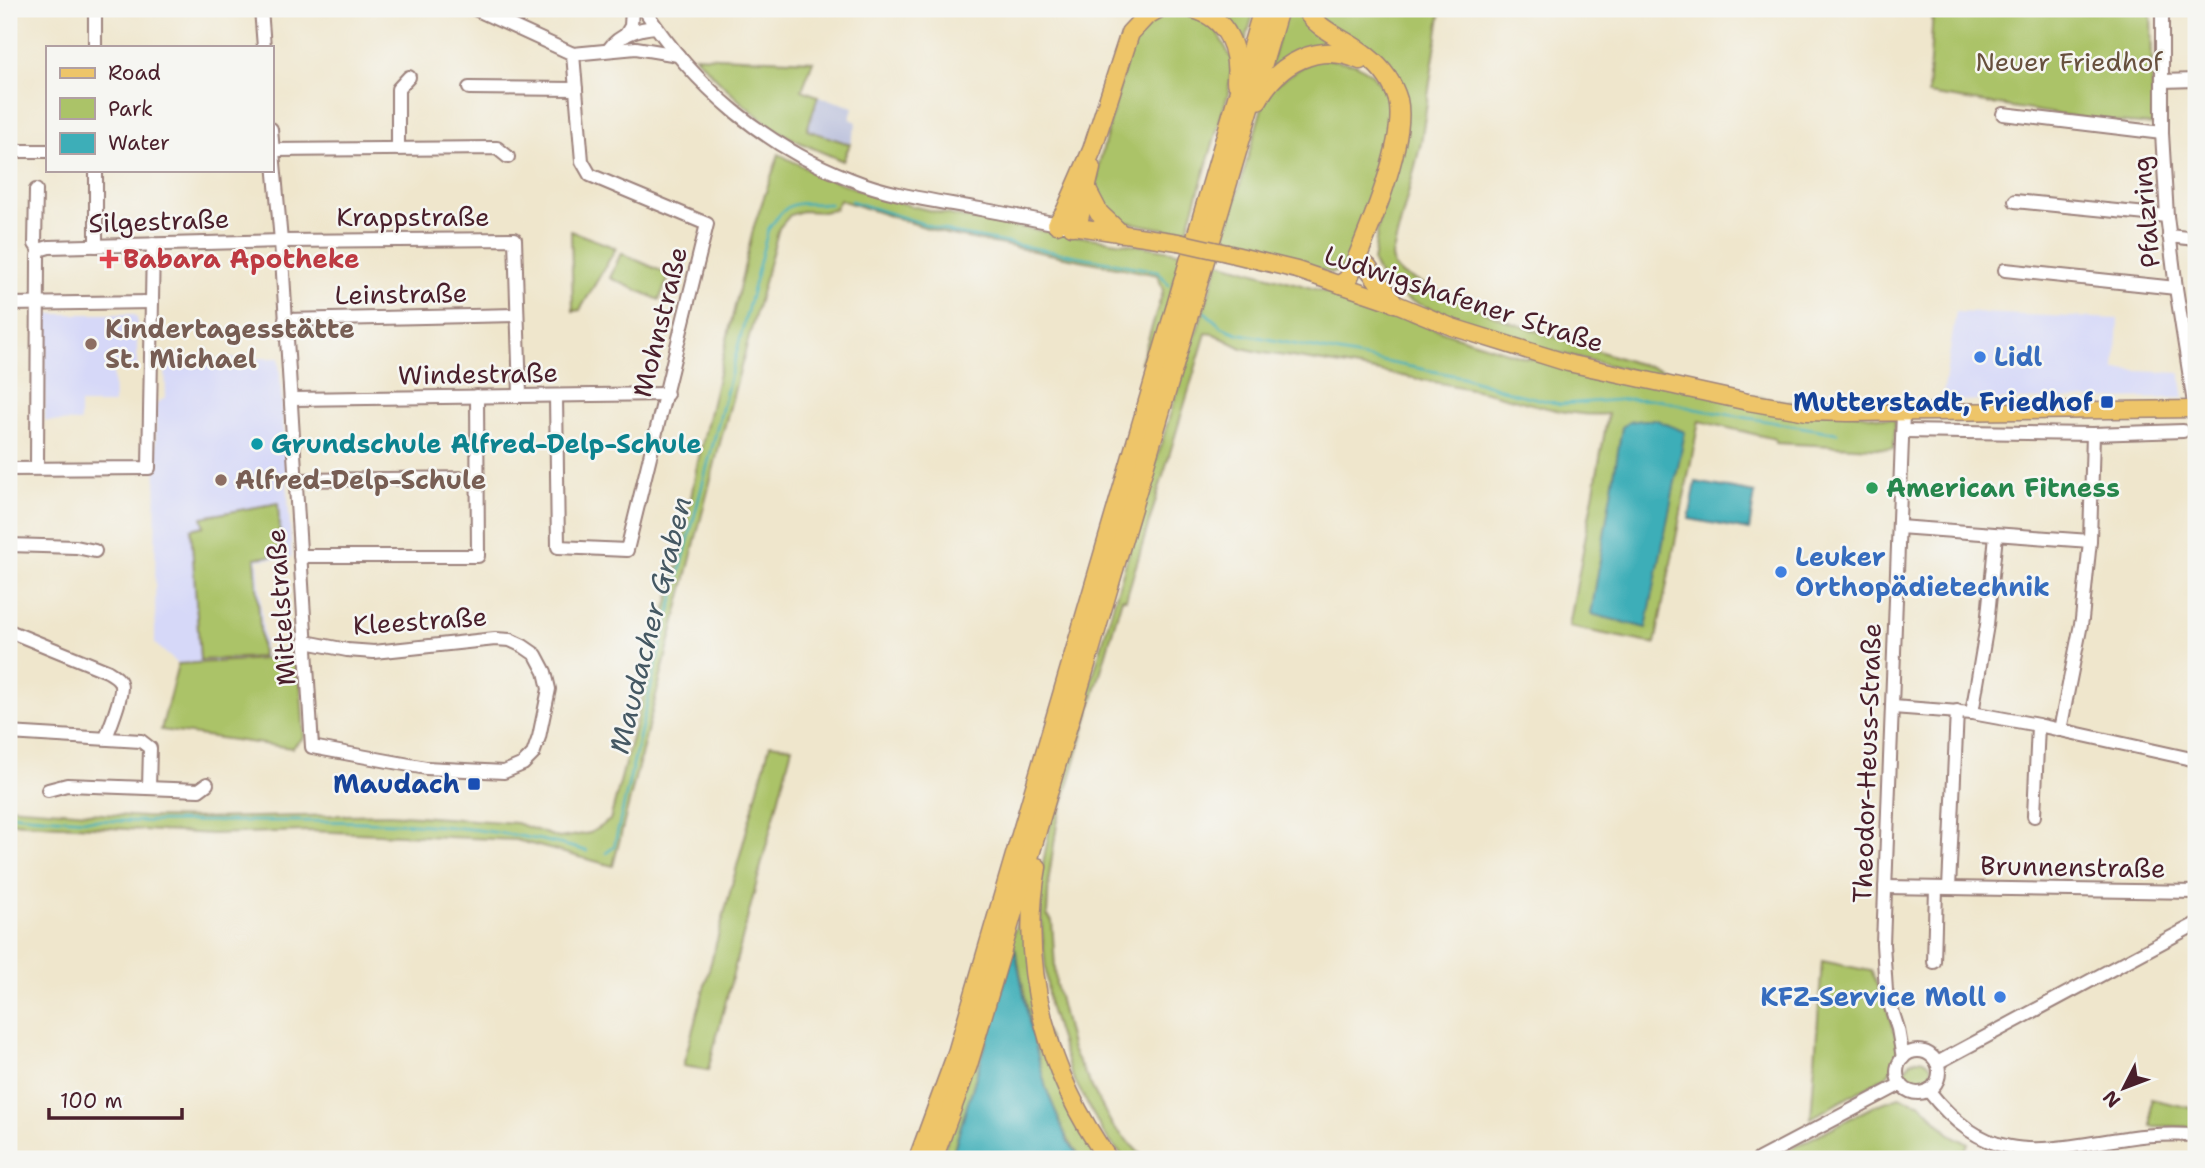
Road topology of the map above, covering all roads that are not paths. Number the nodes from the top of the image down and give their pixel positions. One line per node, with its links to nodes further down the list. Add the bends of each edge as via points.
1 (95, 9): 14 (street)
2 (261, 9): 15 (street)
3 (475, 9): 18 (street)
4 (632, 9): 13 (street)
5 (644, 9): 12 (street)
6 (1158, 9): 31 (highway, via 1138,22 1125,45)
7 (1193, 9): 27 (highway, via 1218,21 1230,36 1238,65)
8 (1263, 9): 27 (highway)
9 (1279, 9): 27 (highway)
10 (1305, 9): 20 (highway, via 1324,30)
11 (2161, 9): 23 (street, Pfalzring)
12 (656, 27): 13 (street); 16 (street); 19 (street)
13 (625, 36): 17 (street)
14 (95, 46)
15 (264, 46)
16 (636, 48): 17 (street); 19 (street)
17 (609, 49): 18 (street)
18 (573, 54): 25 (street, Mohnstraße)
19 (678, 55): 41 (street, via 732,111 822,168 880,189)
20 (1380, 69): 27 (highway, via 1348,54 1302,57 1266,85); 42 (highway, via 1390,81 1400,118)
21 (409, 77): 29 (street, via 398,89)
22 (2196, 80): 23 (street)
23 (2162, 82): 28 (street, Pfalzring)
24 (469, 88): 25 (street)
25 (576, 89): 60 (street, Mohnstraße, via 582,161 590,175 707,223)
26 (2003, 114): 28 (street)
27 (1239, 122): 91 (highway); 106 (highway, via 957,1053)
28 (2162, 133): 40 (street, Pfalzring)
29 (398, 148): 30 (street); 34 (street, via 497,148)
30 (273, 150)
31 (1092, 150): 38 (highway); 41 (highway)
32 (9, 151): 33 (street)
33 (46, 151)
34 (508, 157)
35 (273, 160): 46 (street, Mittelstraße)
36 (96, 172): 48 (street)
37 (36, 190): 49 (street)
38 (1087, 190): 41 (highway, via 1079,219); 43 (highway, via 1099,213)
39 (2015, 201): 40 (street)
40 (2167, 216): 44 (street, Pfalzring)
41 (1065, 221): 43 (main road, Ludwigshafener Straße)
42 (1370, 229): 50 (highway); 52 (highway)
43 (1120, 233): 52 (main road, Ludwigshafener Straße, bridge, via 1178,242)
44 (2169, 236): 45 (street); 53 (street, Pfalzring)
45 (2196, 239)
46 (281, 240): 47 (street, Silgestraße); 58 (street, Krappstraße, via 515,239); 59 (street, Mittelstraße)
47 (153, 244): 48 (street, Silgestraße); 54 (street)
48 (96, 246): 49 (street, Silgestraße)
49 (39, 250): 55 (street)
50 (1367, 266): 52 (highway, via 1358,282); 56 (highway)
51 (2005, 270): 53 (street)
52 (1346, 283): 56 (main road, Ludwigshafener Straße)
53 (2176, 288): 65 (street, Pfalzring)
54 (152, 302): 55 (street); 70 (street, via 149,468)
55 (37, 303): 57 (street); 70 (street)
56 (1394, 303): 66 (main road, Ludwigshafener Straße, via 1452,327 1599,370 1807,412)
57 (9, 304)
58 (517, 314): 59 (street, Leinstraße); 62 (street, Krappstraße)
59 (285, 320): 64 (street, Mittelstraße)
60 (667, 394): 63 (street, Windestraße); 63 (street, Mohnstraße, via 627,550 558,547)
61 (477, 396): 62 (street, Windestraße); 64 (street, Windestraße); 72 (street)
62 (520, 396): 63 (street, Windestraße)
63 (556, 396)
64 (290, 399): 73 (street, Mittelstraße)
65 (2196, 411): 66 (main road, Ludwigshafener Straße)
66 (1903, 413): 67 (street, Theodor-Heuss-Straße)
67 (1903, 431): 69 (street); 74 (street, Theodor-Heuss-Straße)
68 (2183, 431): 69 (street)
69 (2093, 434): 76 (street)
70 (37, 468): 71 (street)
71 (9, 469)
72 (477, 478): 73 (street); 79 (street, via 478,556)
73 (295, 480): 79 (street, Mittelstraße)
74 (1899, 527): 75 (street); 82 (street, Theodor-Heuss-Straße)
75 (1996, 535): 76 (street); 84 (street)
76 (2090, 541): 86 (street, via 2082,619)
77 (9, 545): 78 (street)
78 (95, 551)
79 (300, 556): 81 (street, Mittelstraße)
80 (9, 631): 88 (street, via 118,679 120,693)
81 (306, 642): 89 (street, Mittelstraße); 89 (street, Kleestraße, via 374,652 510,640 536,655 549,689 533,754 504,772 426,768)
82 (1893, 707): 83 (street); 96 (street, Theodor-Heuss-Straße)
83 (1957, 711): 84 (street); 97 (street, Brunnenstraße, via 1953,800)
84 (1972, 713): 85 (street)
85 (2038, 725): 86 (street); 95 (street)
86 (2060, 730): 90 (street)
87 (9, 733): 88 (street)
88 (106, 738): 93 (street, via 141,741 150,748)
89 (312, 747)
90 (2196, 760)
91 (1054, 778): 107 (highway, via 968,1065); 108 (highway, via 1034,885 1036,979 1059,1070)
92 (207, 784): 93 (street, via 199,790)
93 (149, 788): 94 (street, via 67,785)
94 (48, 790)
95 (2034, 816)
96 (1885, 887): 97 (street, Brunnenstraße); 101 (street, Theodor-Heuss-Straße, via 1883,971)
97 (1942, 888): 98 (street, Brunnenstraße); 100 (street, Brunnenstraße)
98 (2196, 892)
99 (2196, 924): 102 (street)
100 (1934, 962)
101 (1909, 1055): 102 (street, via 1928,1054); 103 (street, via 1898,1071)
102 (1937, 1063): 104 (street, via 1937,1081)
103 (1901, 1084): 104 (street, via 1911,1092); 109 (street)
104 (1928, 1090): 105 (street, via 1955,1124 1972,1137 2022,1152 2128,1137)
105 (2196, 1135)
106 (918, 1159)
107 (933, 1159)
108 (1108, 1159)
109 (1759, 1159)

